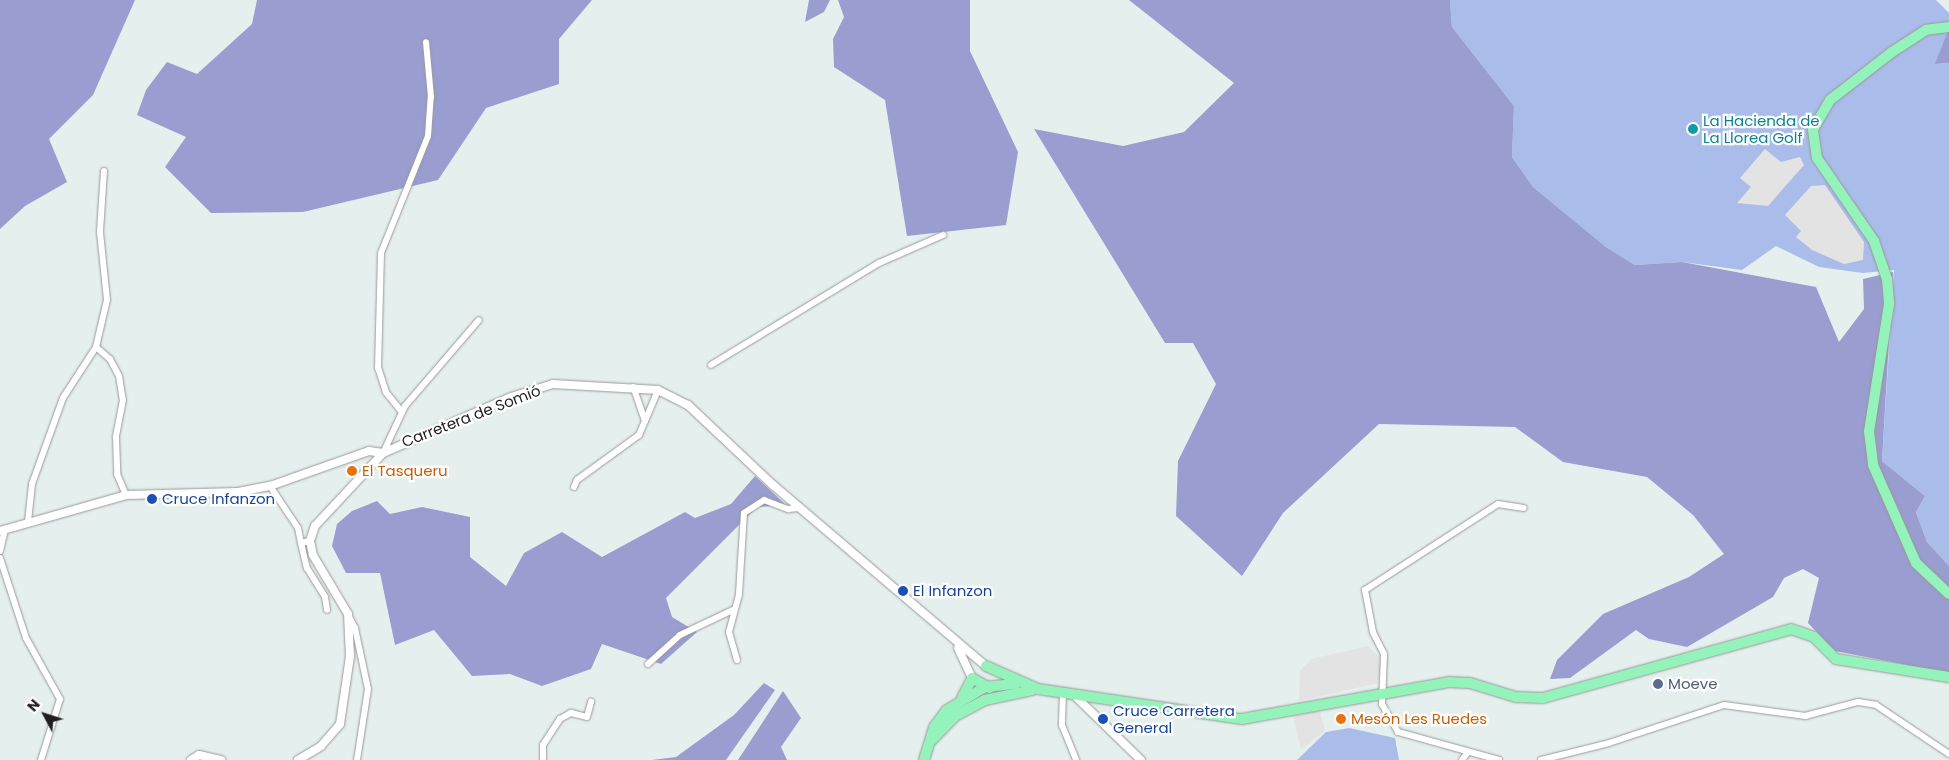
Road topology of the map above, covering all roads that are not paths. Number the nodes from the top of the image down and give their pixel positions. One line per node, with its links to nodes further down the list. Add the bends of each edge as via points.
1 (1949, 27): 24 (highway, via 1926,30 1892,52 1830,100 1813,130 1817,158 1874,241 1888,279 1889,304 1869,431 1873,465 1916,563)
2 (426, 42): 10 (street, via 431,98 428,136 381,253 378,368 386,392)
3 (104, 172): 6 (street, via 100,232 107,300)
4 (943, 235): 7 (street, via 880,263)
5 (479, 320): 10 (street)
6 (96, 347): 15 (street, via 110,359 119,376 123,400 116,437 117,474); 18 (street, via 63,398 32,484)
7 (711, 364)
8 (633, 387): 9 (street, Carretera de Somió); 11 (street); 12 (street, Carretera de Somió, via 553,384 511,397)
9 (658, 390): 11 (street); 16 (street, Carretera de Somió, via 688,405)
10 (402, 412): 12 (street)
11 (645, 421): 14 (street, via 636,441 577,480)
12 (383, 453): 13 (street, via 369,451); 21 (street, Carretera de Somió, via 320,519)
13 (270, 486): 15 (street, via 238,492); 21 (street)
14 (574, 487)
15 (126, 495): 18 (street)
16 (799, 508): 26 (street, via 788,509 764,500 744,513 739,594); 28 (street, Carretera de Somió)
17 (1524, 508): 39 (street, via 1498,504 1365,590 1373,632 1384,654 1387,675)
18 (28, 522): 19 (street)
19 (2, 530): 20 (street)
20 (1, 542): 22 (street)
21 (305, 542): 25 (street, via 307,568 325,597); 27 (street)
22 (0, 551)
23 (0, 558): 47 (street, via 26,638 60,699)
24 (1949, 594)
25 (327, 610)
26 (733, 610): 29 (street, via 730,644); 30 (street, via 680,635)
27 (348, 614): 50 (street, via 350,656 340,724 321,746); 51 (street, via 355,628 368,689)
28 (956, 644): 31 (street, Carretera de Somió); 32 (street)
29 (737, 660)
30 (648, 664)
31 (986, 666): 34 (highway); 35 (highway)
32 (972, 678): 35 (highway); 41 (highway)
33 (1949, 678): 39 (highway, via 1836,659 1814,637 1791,629 1543,698 1516,697 1460,681)
34 (1020, 684): 35 (highway); 36 (highway)
35 (985, 687): 37 (highway); 41 (highway); 43 (highway)
36 (1038, 689): 37 (highway); 38 (highway)
37 (1004, 694): 43 (highway)
38 (1063, 694): 40 (highway); 54 (street, via 1062,725)
39 (1382, 695): 40 (highway, via 1242,719); 45 (street, via 1382,704 1398,732 1458,746)
40 (1075, 696): 55 (street)
41 (962, 698): 44 (highway, via 939,719)
42 (591, 702): 52 (street, via 587,717 571,712 560,719 543,745)
43 (955, 716): 44 (highway)
44 (930, 742): 53 (highway)
45 (1467, 753): 56 (street); 57 (street)
46 (1949, 754): 58 (street, via 1876,705 1858,702 1805,716 1724,705 1609,744)
47 (41, 760)
48 (191, 760): 49 (street, via 199,755)
49 (221, 760)
50 (298, 760)
51 (358, 760)
52 (543, 760)
53 (924, 760)
54 (1076, 760)
55 (1141, 760)
56 (1462, 760)
57 (1499, 760)
58 (1541, 760)

